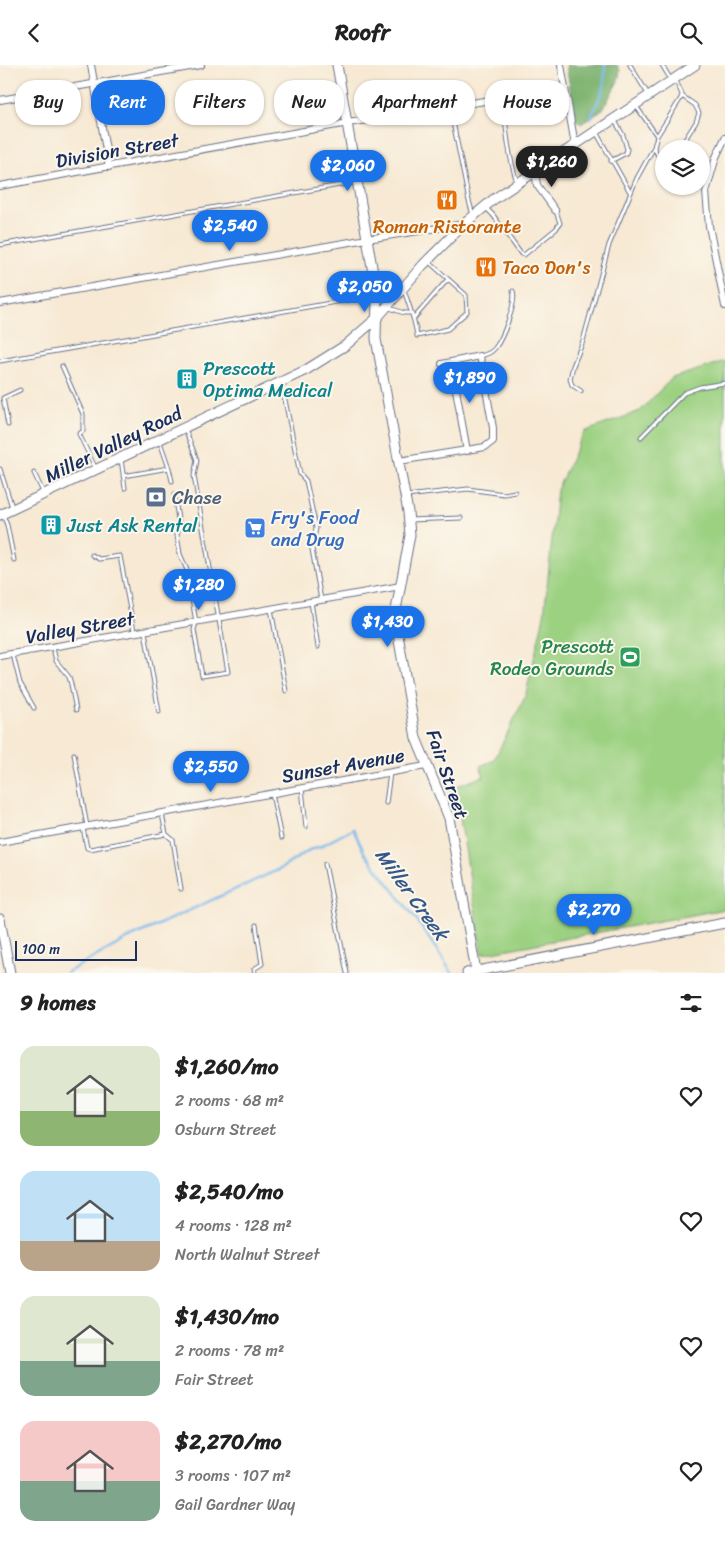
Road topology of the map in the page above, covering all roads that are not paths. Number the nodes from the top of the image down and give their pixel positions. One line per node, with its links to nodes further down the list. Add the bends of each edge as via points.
1 (91, 65): 9 (street)
2 (201, 65): 10 (street)
3 (337, 65): 21 (street, Fair Street)
4 (561, 65): 11 (street)
5 (630, 65): 14 (lane)
6 (662, 65): 12 (lane)
7 (695, 65): 8 (street, Miller Valley Road)
8 (682, 69): 12 (street, Miller Valley Road)
9 (94, 80)
10 (117, 80)
11 (564, 80)
12 (673, 80): 14 (street, Miller Valley Road); 15 (lane)
13 (91, 85): 16 (street)
14 (649, 96): 17 (street, Miller Valley Road)
15 (682, 96): 26 (lane); 28 (lane, via 699,113)
16 (0, 100)
17 (635, 105): 19 (street, Miller Valley Road); 26 (lane)
18 (569, 111): 29 (street)
19 (613, 119): 25 (street, Miller Valley Road); 31 (lane, via 628,149)
20 (354, 122): 21 (street, Division Street)
21 (348, 123): 32 (street, Division Street); 34 (street, Fair Street)
22 (101, 125): 32 (street)
23 (454, 125): 40 (lane)
24 (506, 125): 35 (lane)
25 (595, 131): 29 (street, Miller Valley Road); 31 (lane)
26 (657, 136): 30 (lane)
27 (725, 138): 51 (street, via 706,192 709,226)
28 (685, 140)
29 (575, 145): 33 (street, Miller Valley Road)
30 (654, 147): 37 (lane)
31 (611, 161): 37 (lane)
32 (108, 167): 36 (street, Division Street)
33 (535, 171): 35 (street, Miller Valley Road); 39 (street, via 537,185)
34 (358, 182): 42 (street, Fair Street); 43 (lane)
35 (518, 183): 38 (street, Miller Valley Road)
36 (0, 186)
37 (630, 193): 63 (lane, via 609,245 583,341 573,365 570,379 572,385)
38 (484, 206): 39 (lane, via 524,255 556,229 560,223); 40 (street, Miller Valley Road)
39 (555, 210)
40 (474, 215): 41 (street, Miller Valley Road)
41 (464, 224): 42 (street); 44 (street, Miller Valley Road)
42 (367, 239): 48 (street, Fair Street); 49 (street)
43 (0, 245)
44 (428, 261): 45 (lane); 46 (street, Miller Valley Road)
45 (448, 279): 53 (lane); 53 (lane, via 466,295 467,312 448,329 417,336)
46 (403, 287): 50 (street, Miller Valley Road); 52 (lane)
47 (513, 291): 55 (lane, via 516,297 503,333 490,353)
48 (377, 295): 54 (street, Fair Street); 56 (lane)
49 (0, 303)
50 (386, 306): 52 (lane); 54 (street, Miller Valley Road)
51 (725, 306)
52 (410, 313): 53 (lane)
53 (415, 317)
54 (377, 318): 61 (street, Miller Valley Road, via 346,345); 70 (street, Fair Street, via 376,339)
55 (480, 356): 57 (street); 68 (street, via 493,441 486,447)
56 (0, 361)
57 (452, 362): 58 (street); 68 (street)
58 (442, 364)
59 (62, 366): 73 (lane, via 83,414 83,431 79,435)
60 (725, 383): 66 (lane, via 684,393)
61 (276, 384): 65 (street, Miller Valley Road); 89 (lane, via 285,400 300,474 306,481 312,503 316,528 312,549)
62 (20, 391): 64 (lane, via 4,398)
63 (581, 391)
64 (8, 425)
65 (184, 428): 67 (street, Miller Valley Road); 93 (lane, via 196,460 194,477)
66 (641, 437)
67 (159, 440): 69 (street, Miller Valley Road); 71 (lane)
68 (467, 451): 70 (street)
69 (120, 459): 73 (street, Miller Valley Road); 75 (lane)
70 (399, 461): 81 (street, Fair Street)
71 (169, 468): 75 (lane); 76 (lane)
72 (0, 469): 82 (lane)
73 (97, 470): 80 (street, Miller Valley Road)
74 (34, 473): 80 (lane)
75 (123, 476): 77 (lane)
76 (172, 481)
77 (125, 488)
78 (515, 492): 81 (lane, via 504,494 468,489)
79 (174, 494): 95 (lane, via 180,554 187,570)
80 (45, 495): 82 (street, Miller Valley Road)
81 (405, 496): 85 (street, Fair Street)
82 (13, 510): 83 (street, Miller Valley Road)
83 (1, 515): 87 (lane, via 7,525)
84 (461, 518): 85 (lane)
85 (409, 520): 88 (street, Fair Street, via 410,535)
86 (92, 555): 97 (lane, via 99,559 120,556)
87 (14, 560)
88 (401, 586): 89 (street, Valley Street); 92 (street, Fair Street)
89 (321, 600): 90 (street, Valley Street)
90 (310, 602): 91 (street, Valley Street); 99 (lane)
91 (271, 609): 93 (street, Valley Street); 102 (lane)
92 (396, 616): 94 (lane); 107 (street, Fair Street, via 416,738)
93 (219, 618): 95 (street, Valley Street); 95 (lane, via 228,672 202,676 194,630)
94 (418, 620)
95 (196, 622): 96 (street, Valley Street)
96 (145, 631): 97 (street, Valley Street); 105 (lane)
97 (135, 633): 98 (street, Valley Street)
98 (53, 647): 100 (street, Valley Street); 104 (lane, via 56,661 71,684)
99 (318, 647)
100 (12, 654): 101 (street, Valley Street); 103 (lane, via 20,683)
101 (0, 656)
102 (286, 691)
103 (34, 708)
104 (76, 710)
105 (159, 712)
106 (74, 754): 113 (lane)
107 (426, 765): 108 (street, Sunset Avenue); 123 (street, Fair Street, via 448,818)
108 (390, 772): 109 (street, Sunset Avenue); 111 (lane)
109 (302, 788): 110 (street, Sunset Avenue); 114 (lane)
110 (272, 793): 112 (street, Sunset Avenue); 116 (lane)
111 (386, 803)
112 (162, 813): 113 (street, Sunset Avenue); 115 (lane)
113 (85, 827): 115 (lane, via 90,849); 117 (street, Sunset Avenue)
114 (306, 827)
115 (166, 834): 119 (lane, via 173,840)
116 (282, 838)
117 (0, 842)
118 (325, 864): 126 (lane)
119 (181, 889)
120 (0, 919): 124 (street)
121 (725, 923): 123 (street)
122 (256, 925): 125 (lane, via 262,964 254,969)
123 (473, 972)
124 (10, 973)
125 (255, 973)
126 (347, 973)

